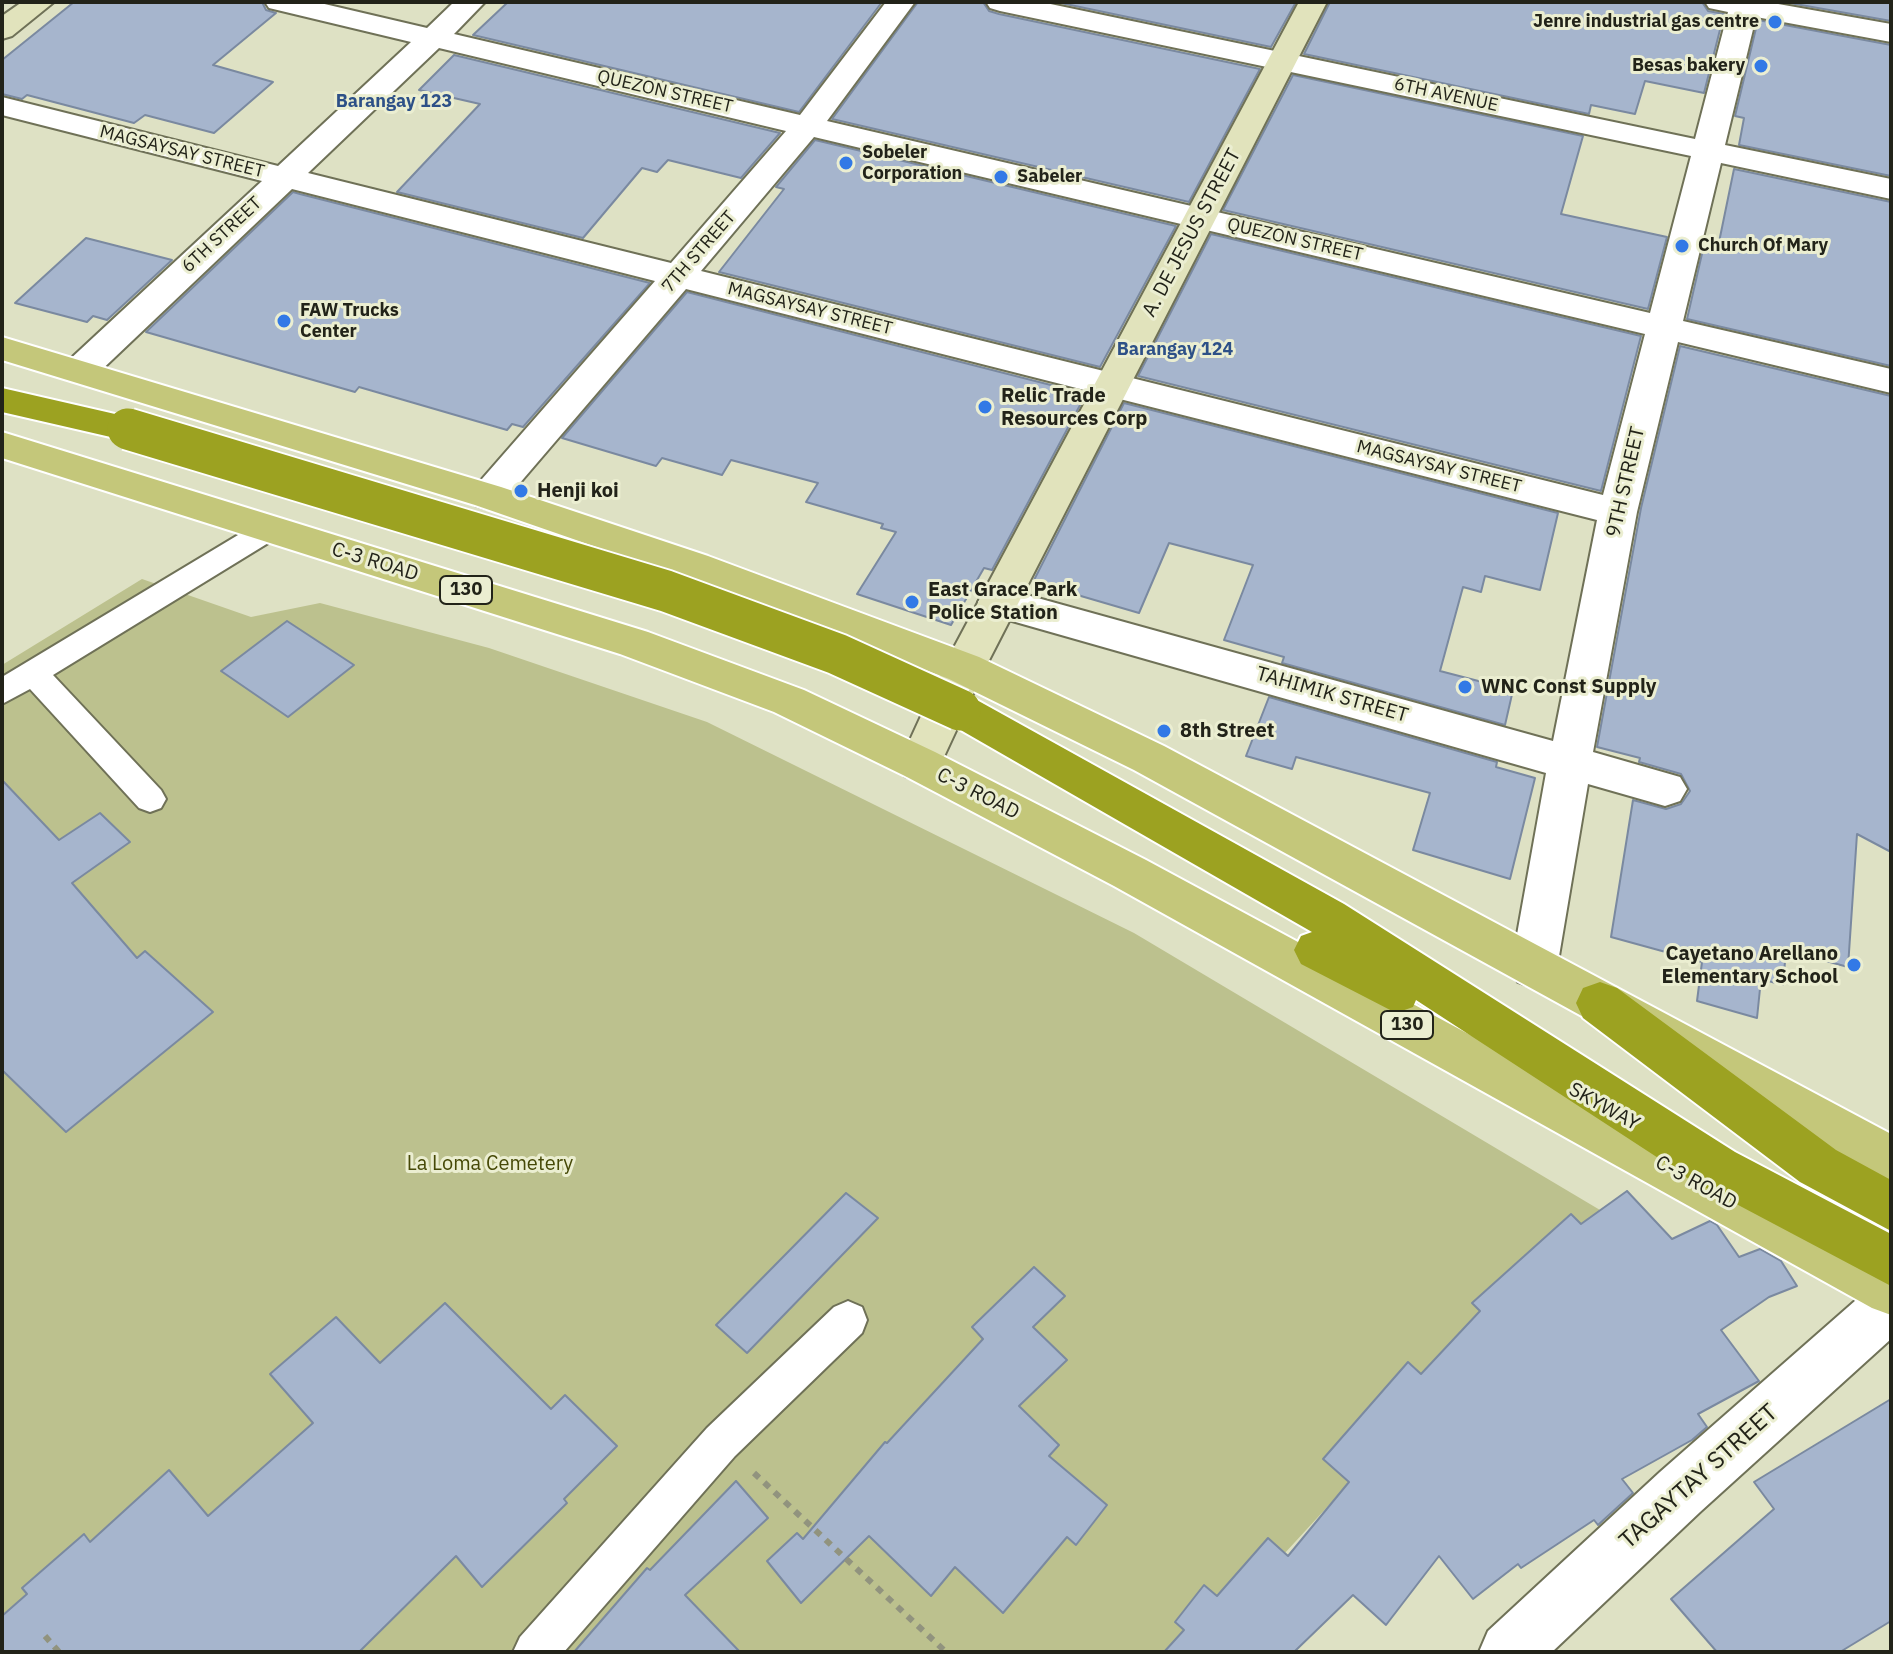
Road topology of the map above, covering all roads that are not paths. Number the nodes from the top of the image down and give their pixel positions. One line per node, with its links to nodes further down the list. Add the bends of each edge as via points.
1 (40, 2): 8 (main road)
2 (279, 2): 10 (street, QUEZON STREET)
3 (471, 2): 10 (street, 6TH STREET)
4 (901, 2): 13 (street, 7TH STREET)
5 (1000, 2): 11 (street, 6TH AVENUE)
6 (1313, 2): 11 (main road, A. DE JESUS STREET)
7 (1736, 4): 9 (street); 14 (street, 9TH STREET)
8 (2, 30)
9 (1891, 33)
10 (431, 39): 13 (street, QUEZON STREET); 15 (street, 6TH STREET)
11 (1282, 62): 14 (street, 6TH AVENUE); 17 (main road, A. DE JESUS STREET)
12 (2, 106): 15 (street, MAGSAYSAY STREET)
13 (809, 124): 17 (street, QUEZON STREET); 18 (street, 7TH STREET)
14 (1709, 149): 16 (street, 6TH AVENUE); 19 (street, 9TH STREET)
15 (283, 178): 18 (street, MAGSAYSAY STREET); 21 (street, 6TH STREET)
16 (1891, 189)
17 (1200, 218): 19 (street, QUEZON STREET); 23 (main road, A. DE JESUS STREET)
18 (677, 276): 23 (street, MAGSAYSAY STREET); 26 (street, 7TH STREET)
19 (1662, 328): 22 (street, QUEZON STREET); 27 (street, 9TH STREET)
20 (2, 348): 21 (main road)
21 (80, 370): 26 (main road)
22 (1891, 381)
23 (1112, 385): 27 (street, MAGSAYSAY STREET); 29 (main road, A. DE JESUS STREET)
24 (2, 400): 41 (highway, bridge, via 128,429 666,591 837,654 960,710 1328,918)
25 (2, 445): 28 (main road, C-3 ROAD / 130)
26 (488, 496): 30 (main road, via 694,566)
27 (1618, 512): 33 (street, 9TH STREET)
28 (268, 530): 31 (lane); 34 (main road, C-3 ROAD / 130, via 634,643 789,701)
29 (998, 602): 30 (main road, A. DE JESUS STREET); 33 (street, TAHIMIK STREET)
30 (964, 668): 34 (main road, A. DE JESUS STREET); 38 (main road, via 1149,758)
31 (33, 673): 32 (lane); 36 (lane)
32 (2, 692)
33 (1570, 761): 35 (street, TAHIMIK STREET); 38 (street, 9TH STREET)
34 (920, 764): 44 (main road, C-3 ROAD / 130, via 1130,873)
35 (1665, 789)
36 (150, 799)
37 (1317, 950): 41 (highway, SKYWAY)
38 (1534, 968): 39 (main road)
39 (1600, 1003): 40 (main road); 42 (highway, via 1818,1166)
40 (1891, 1160)
41 (1717, 1168): 43 (highway, SKYWAY)
42 (1891, 1207)
43 (1891, 1261)
44 (1891, 1290)
45 (1891, 1304): 48 (street, TAGAYTAY STREET)
46 (848, 1320): 47 (lane, via 721,1442)
47 (535, 1652)
48 (1509, 1652)

